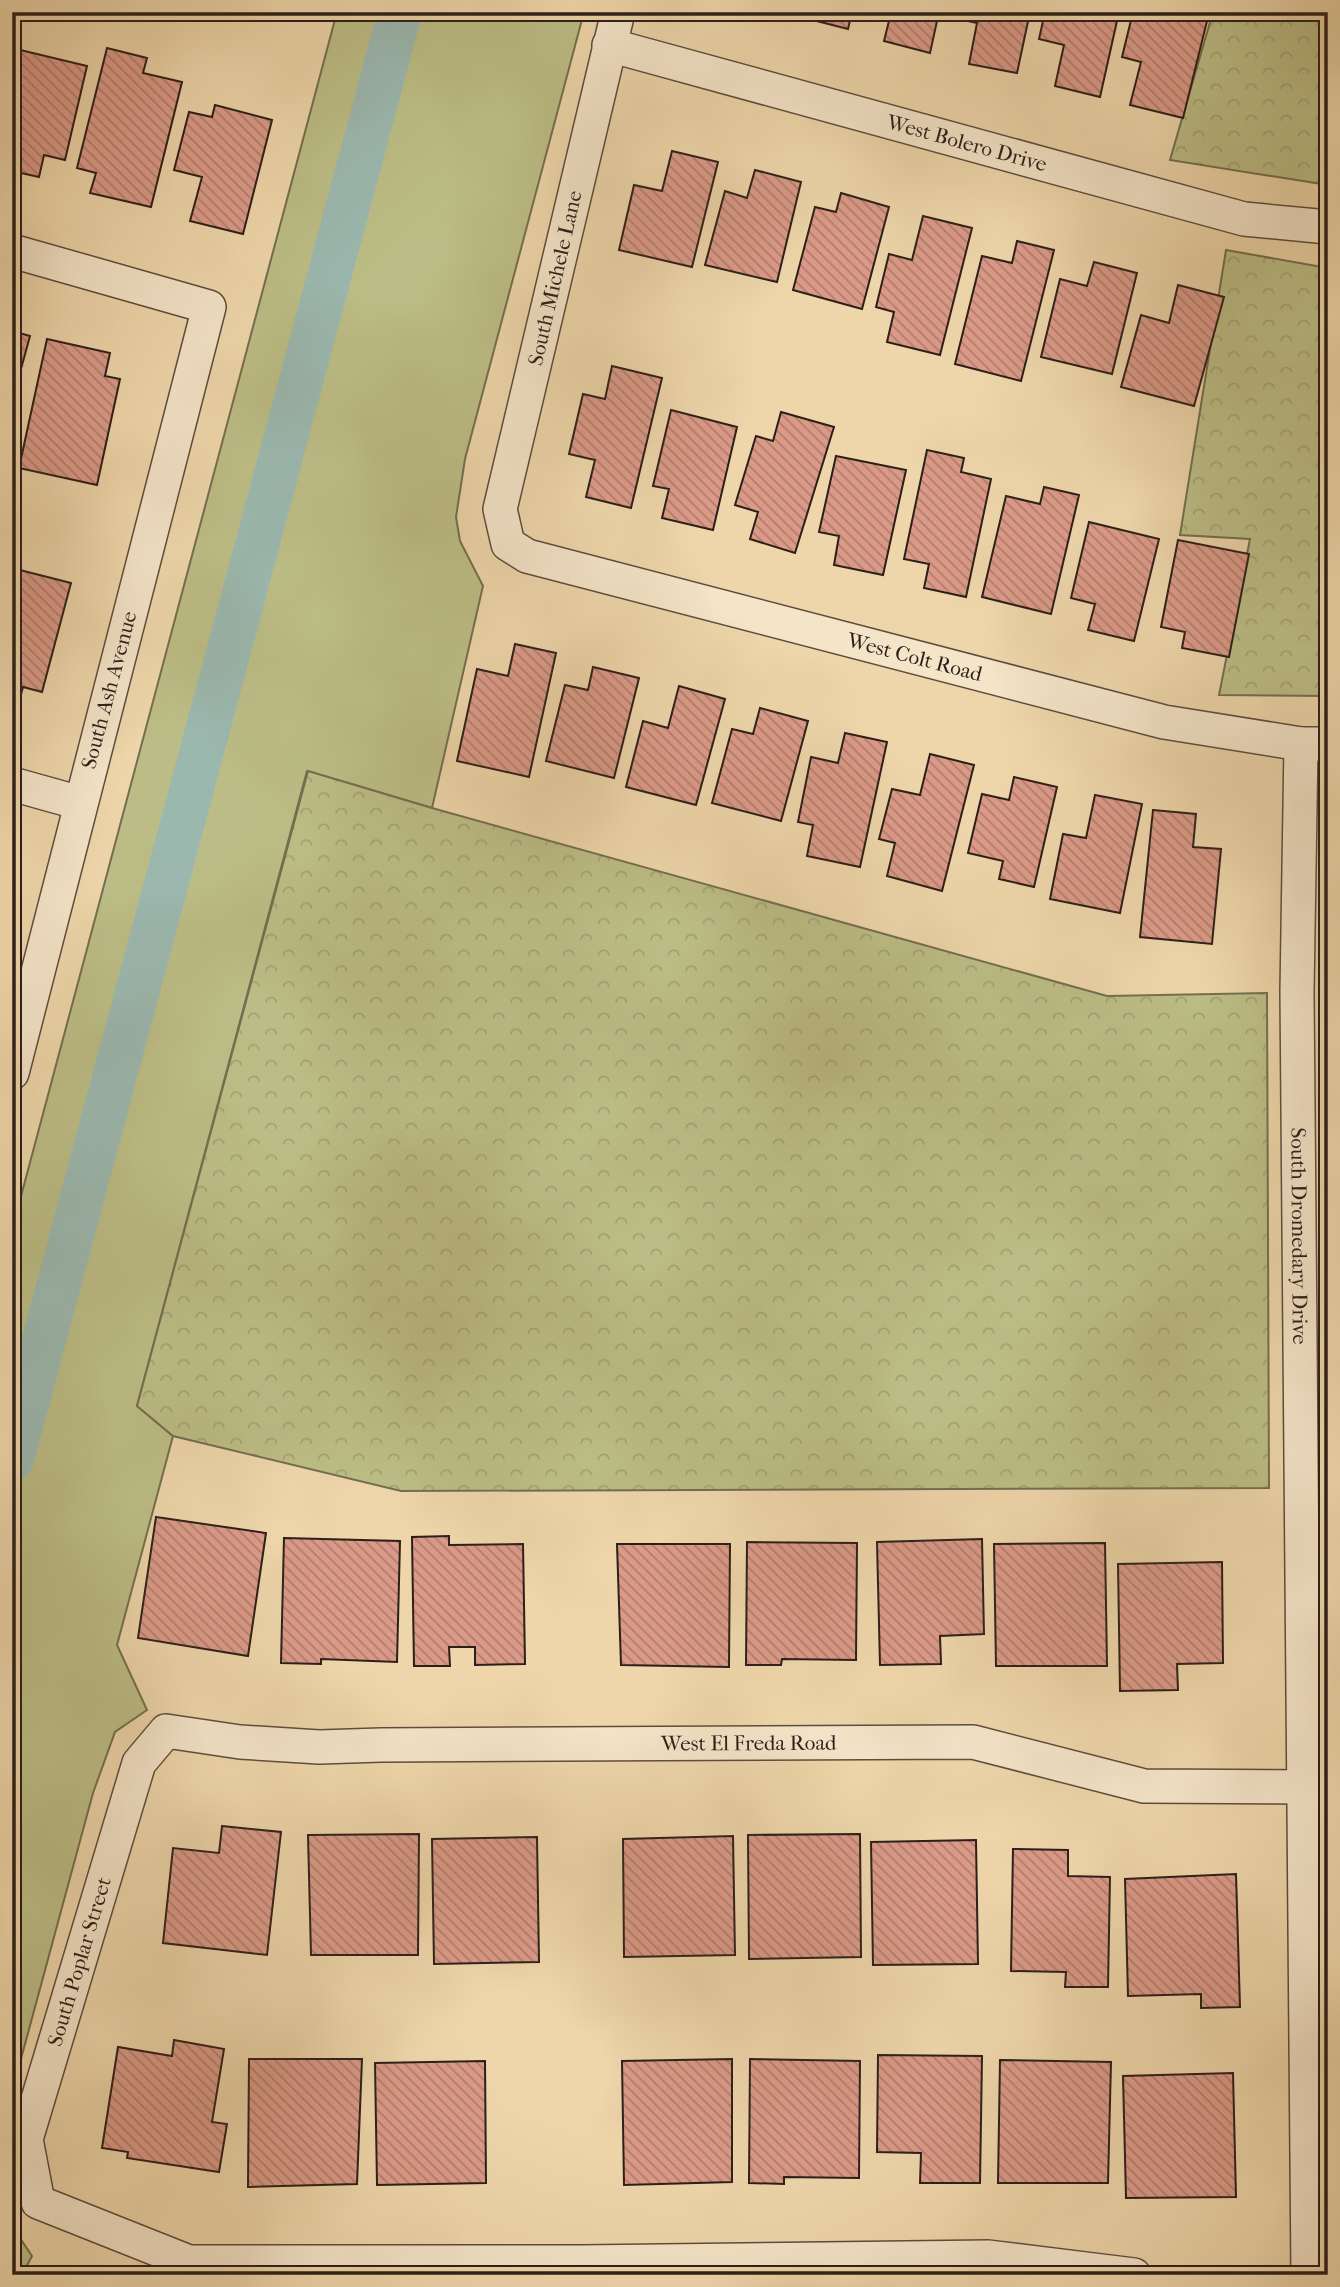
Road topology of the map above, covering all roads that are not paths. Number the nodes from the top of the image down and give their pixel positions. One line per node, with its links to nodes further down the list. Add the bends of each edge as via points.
1 (618, 12): 2 (street, South Michele Lane)
2 (609, 45): 3 (street, West Bolero Drive, via 1244,219); 5 (street, South Michele Lane, via 500,509)
3 (1328, 228)
4 (12, 251): 8 (street, South Ash Avenue, via 209,307)
5 (508, 544): 6 (street, West Colt Road, via 527,556 1164,722)
6 (1315, 744): 10 (street, South Dromedary Drive, via 1297,992)
7 (12, 784): 8 (street)
8 (80, 803): 9 (street, South Ash Avenue)
9 (12, 1073)
10 (1314, 1287): 12 (street, South Dromedary Drive)
11 (166, 1731): 12 (street, West El Freda Road, via 319,1747 973,1742 1144,1786); 13 (street, South Poplar Street, via 139,1763 26,2139 38,2202 189,2262)
12 (1316, 1787): 15 (street, South Dromedary Drive)
13 (580, 2269): 14 (street, via 988,2257)
14 (1134, 2275)
15 (1308, 2275)

